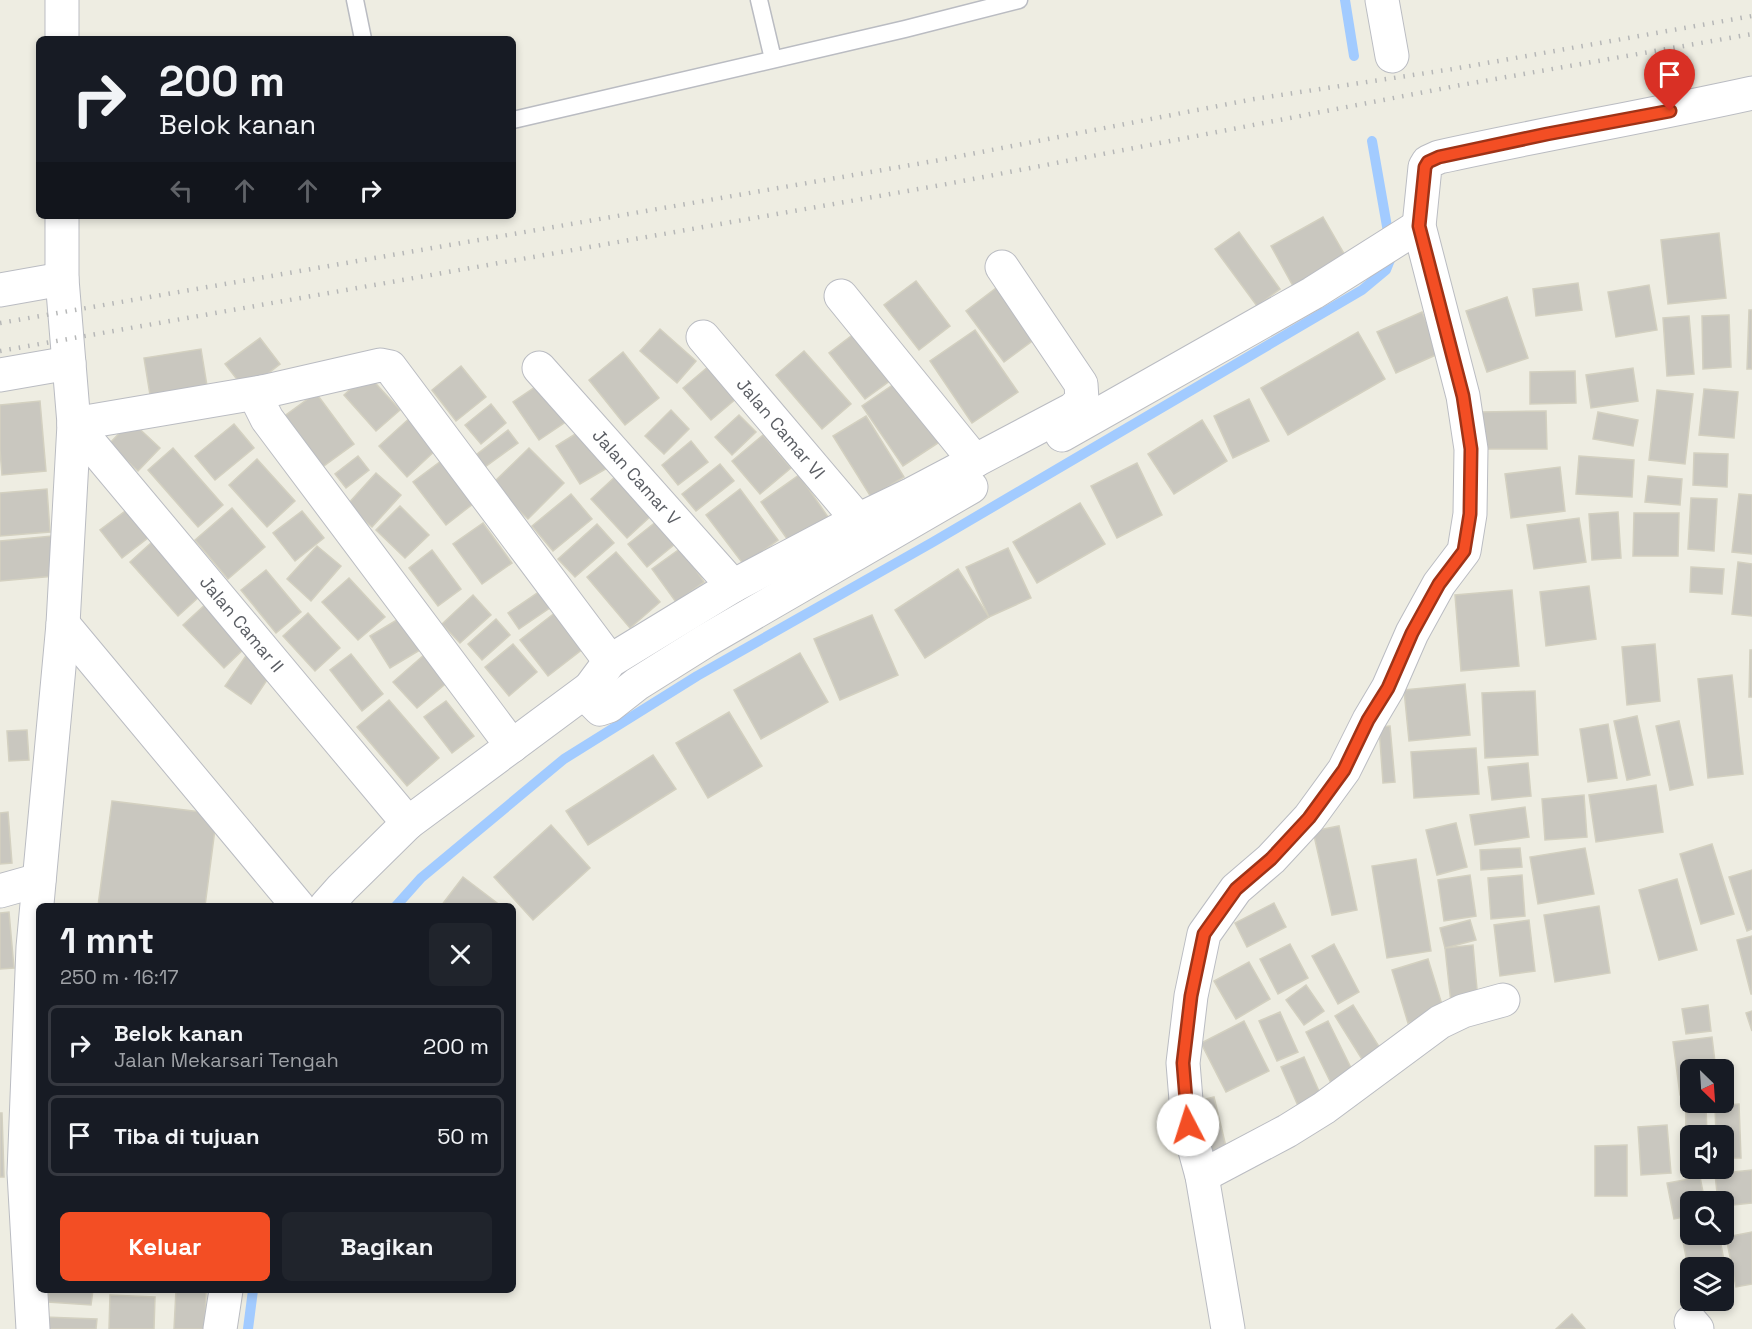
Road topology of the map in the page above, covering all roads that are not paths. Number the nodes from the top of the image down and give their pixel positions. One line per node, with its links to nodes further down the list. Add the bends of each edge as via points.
1 (62, 0): 6 (street)
2 (355, 0): 7 (lane)
3 (759, 0): 9 (lane)
4 (1019, 0): 9 (lane)
5 (1382, 0): 8 (street)
6 (62, 36)
7 (362, 36)
8 (1392, 56)
9 (773, 59): 11 (lane)
10 (1752, 93): 13 (street, via 1439,157 1425,167)
11 (516, 119)
12 (62, 219): 15 (street)
13 (1412, 231): 29 (street, via 1313,293 707,640 609,706 600,709 591,700); 40 (street, via 1463,396 1471,449 1470,514 1464,551 1439,584 1412,633 1344,770 1302,826 1236,889 1204,934 1183,1063 1188,1125)
14 (1002, 267): 24 (street, via 1081,384 1082,400 1074,409)
15 (62, 279): 16 (street); 19 (street)
16 (0, 290)
17 (841, 296): 24 (street)
18 (703, 337): 25 (street, Jalan Camar VI)
19 (69, 363): 21 (street); 23 (street)
20 (539, 368): 26 (street, Jalan Camar V)
21 (0, 375)
22 (262, 392): 23 (street); 28 (street, via 380,365 390,367); 30 (street, via 259,403 267,419)
23 (74, 424): 27 (street); 31 (street, Jalan Camar II)
24 (975, 461): 25 (street)
25 (858, 519): 26 (street)
26 (734, 586): 28 (street)
27 (63, 624): 32 (street); 35 (street)
28 (610, 661): 29 (street)
29 (590, 688): 30 (street)
30 (512, 746): 31 (street)
31 (408, 823): 36 (street)
32 (39, 880): 33 (street); 34 (street)
33 (0, 891)
34 (38, 903)
35 (296, 903)
36 (329, 903)
37 (36, 947): 39 (street)
38 (1503, 1000): 40 (street, via 1440,1022 1324,1108)
39 (32, 1173): 42 (street)
40 (1202, 1176): 44 (street)
41 (226, 1293): 43 (street)
42 (33, 1329)
43 (220, 1329)
44 (1227, 1329)

